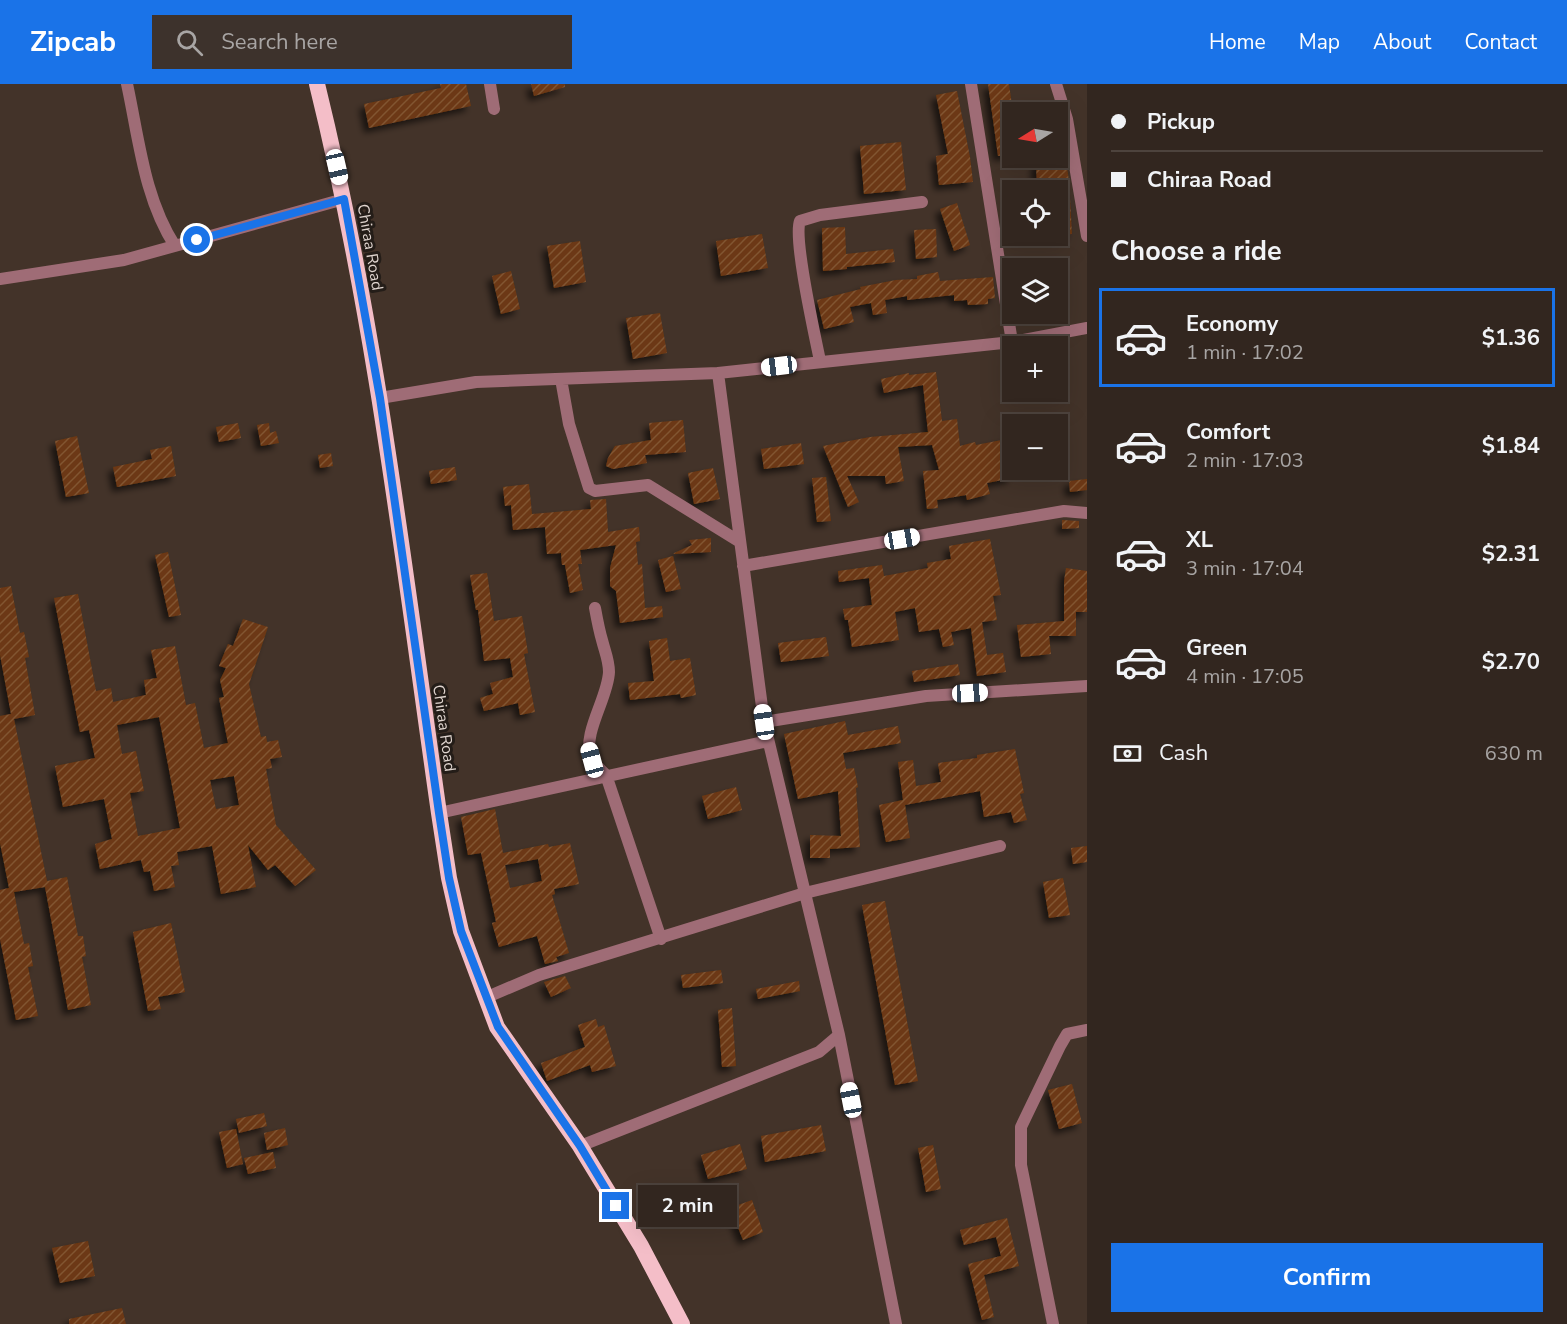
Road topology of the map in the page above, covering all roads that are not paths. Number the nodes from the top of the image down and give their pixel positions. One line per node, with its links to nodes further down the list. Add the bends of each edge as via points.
1 (127, 84): 10 (street, via 149,188)
2 (316, 84): 7 (highway, Chiraa Road)
3 (490, 84): 6 (street)
4 (971, 84): 13 (street)
5 (1056, 84): 9 (street, via 1067,119)
6 (494, 109)
7 (344, 199): 10 (street); 19 (highway, Chiraa Road)
8 (922, 202): 16 (street, via 800,221 800,251)
9 (1087, 236)
10 (176, 246): 11 (street, via 124,260)
11 (0, 279)
12 (1087, 327): 14 (street)
13 (1011, 336)
14 (1042, 336)
15 (1002, 343): 16 (street)
16 (820, 361): 17 (street)
17 (718, 373): 18 (street); 21 (street)
18 (561, 379): 19 (street, via 476,382); 21 (street, via 569,424 589,488 596,491 648,485)
19 (380, 398): 28 (highway, Chiraa Road)
20 (1087, 513): 22 (street, via 1064,511)
21 (740, 542): 22 (street)
22 (743, 566): 25 (street)
23 (595, 608): 27 (street, via 609,671 589,747 592,760)
24 (1087, 686): 25 (street, via 926,696)
25 (764, 722): 26 (street)
26 (768, 741): 27 (street); 30 (street)
27 (606, 775): 28 (street); 31 (street)
28 (439, 813): 32 (highway, Chiraa Road, via 461,931)
29 (1000, 846): 30 (street)
30 (805, 893): 31 (street); 34 (street)
31 (661, 939): 32 (street, via 539,975)
32 (485, 998): 35 (highway, Chiraa Road, via 498,1027)
33 (1087, 1030): 38 (street, via 1067,1034 1021,1127 1021,1165)
34 (839, 1035): 35 (street, via 819,1052); 37 (street)
35 (580, 1146): 36 (highway, Chiraa Road, via 641,1246)
36 (682, 1324)
37 (896, 1324)
38 (1053, 1324)

